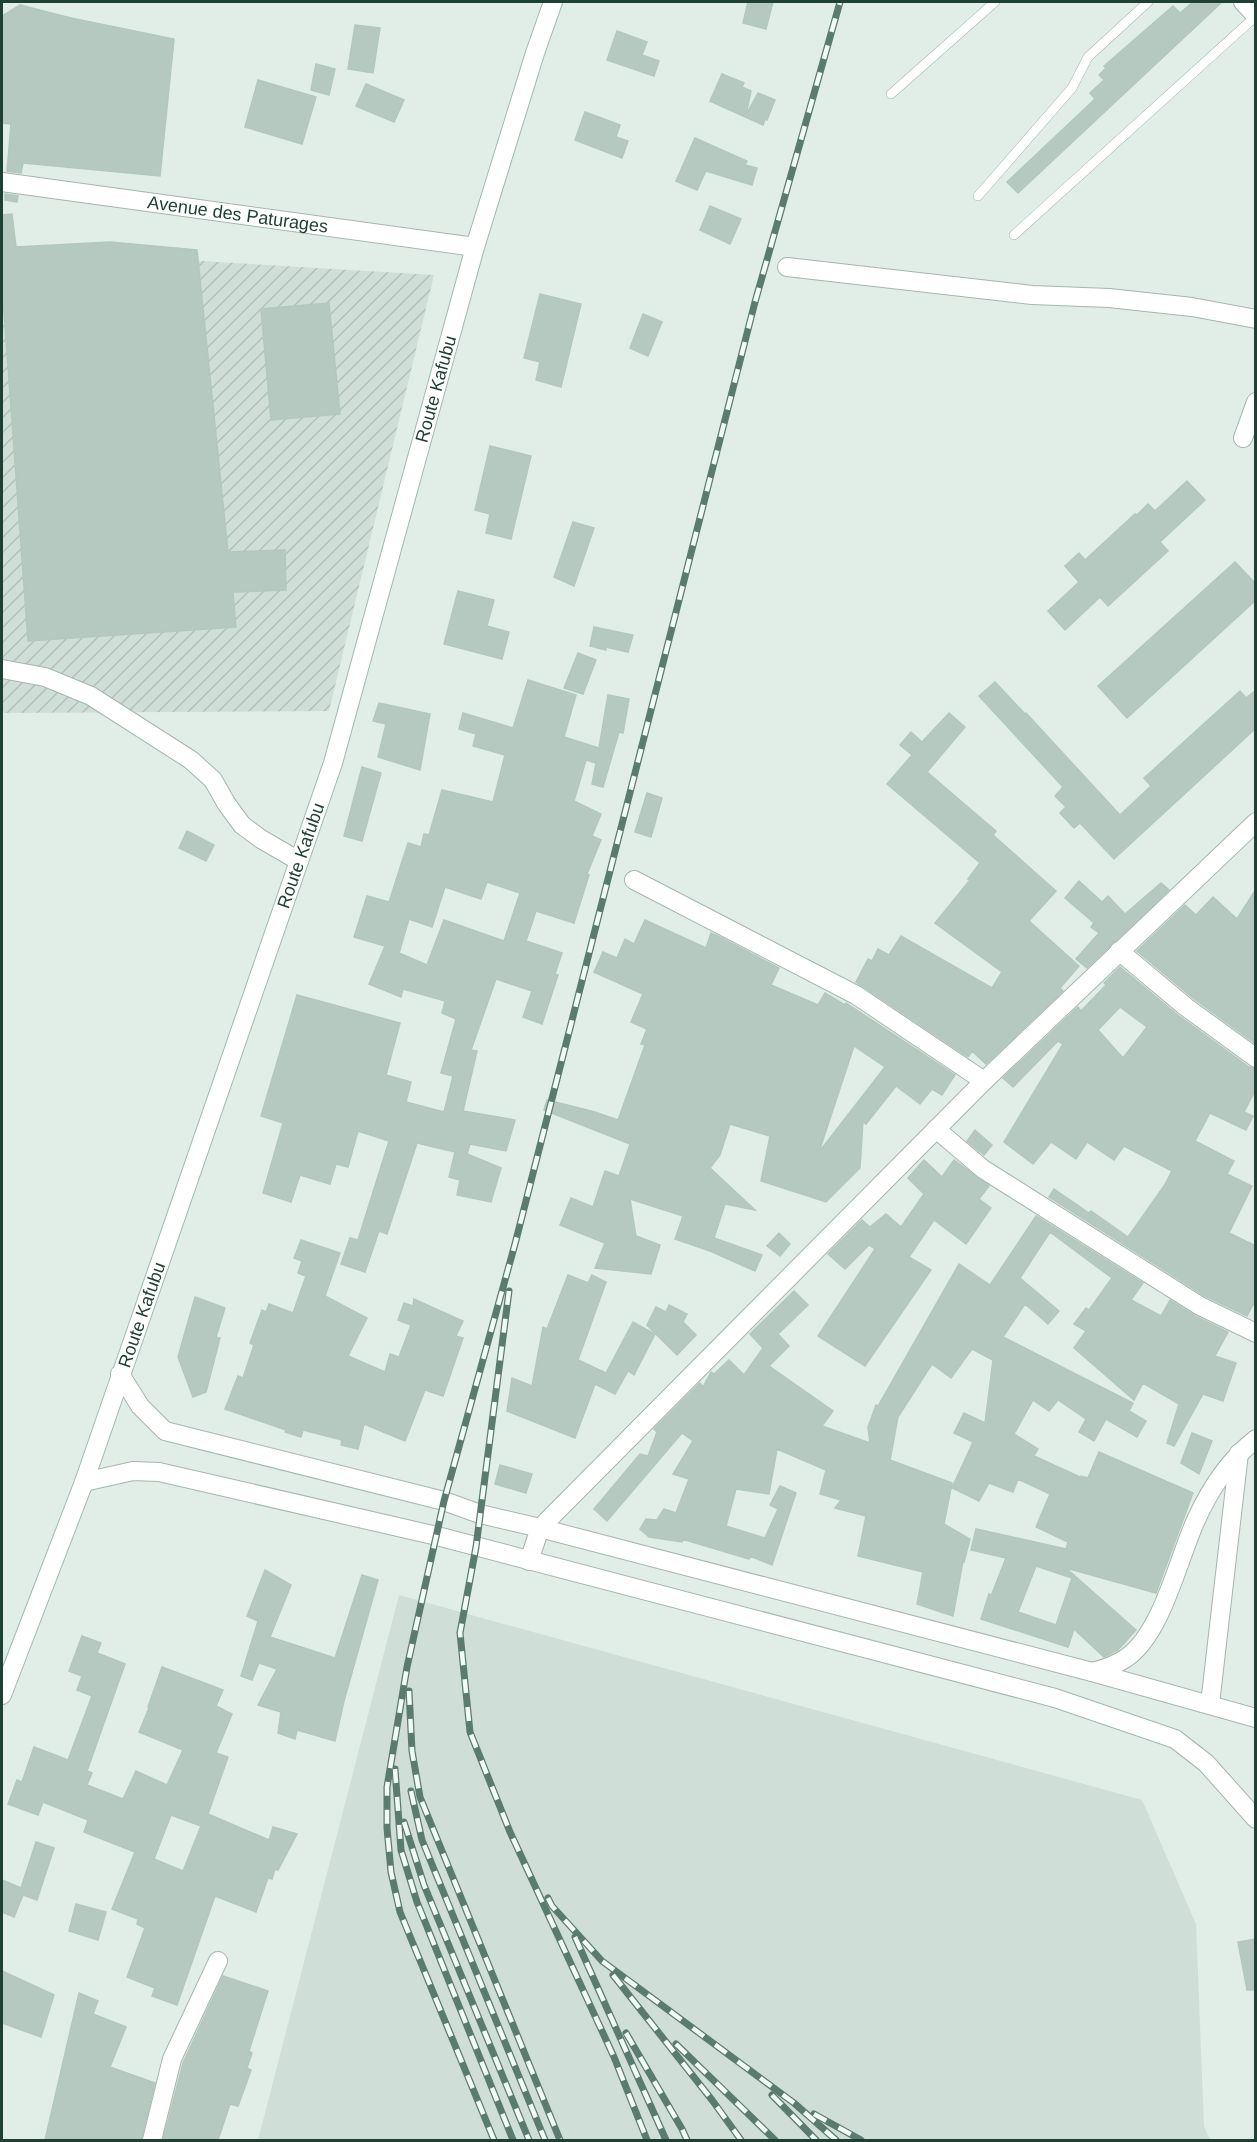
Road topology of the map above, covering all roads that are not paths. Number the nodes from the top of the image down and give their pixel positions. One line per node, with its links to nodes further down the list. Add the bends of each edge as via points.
1 (553, 2): 10 (street, Route Kafubu)
2 (995, 2): 6 (lane)
3 (1148, 2): 8 (lane, via 1088,57 1072,88)
4 (1243, 2): 5 (street)
5 (1256, 16): 9 (lane)
6 (891, 94)
7 (2, 182): 10 (street, Avenue des Paturages)
8 (978, 196)
9 (1014, 235)
10 (475, 247): 17 (street, Route Kafubu, via 333,763)
11 (788, 267): 12 (street, via 1032,295 1109,298)
12 (1256, 319)
13 (1256, 402): 14 (street)
14 (1243, 438)
15 (2, 669): 17 (street, via 45,677 91,696 191,760 213,780 242,825)
16 (1256, 822): 19 (street)
17 (299, 861): 24 (street, Route Kafubu)
18 (634, 880): 21 (street, via 856,995)
19 (1119, 951): 20 (street); 21 (street)
20 (1256, 1058)
21 (984, 1081): 22 (street)
22 (936, 1129): 23 (street, via 983,1169 1200,1306); 28 (street)
23 (1256, 1333)
24 (120, 1374): 27 (street, Route Kafubu); 28 (street, via 140,1406 165,1431)
25 (1256, 1439): 26 (street)
26 (1239, 1453): 30 (street, via 1204,1503 1149,1633 1127,1658); 32 (street)
27 (84, 1482): 29 (street, via 134,1471 159,1472); 31 (street, Route Kafubu)
28 (540, 1528): 29 (street); 30 (street)
29 (529, 1561): 34 (street, via 1055,1698 1175,1739 1206,1763)
30 (1092, 1672): 32 (street)
31 (2, 1695)
32 (1210, 1704): 33 (street)
33 (1256, 1718)
34 (1256, 1819)
35 (218, 1961): 36 (street, via 172,2059)
36 (152, 2140)

